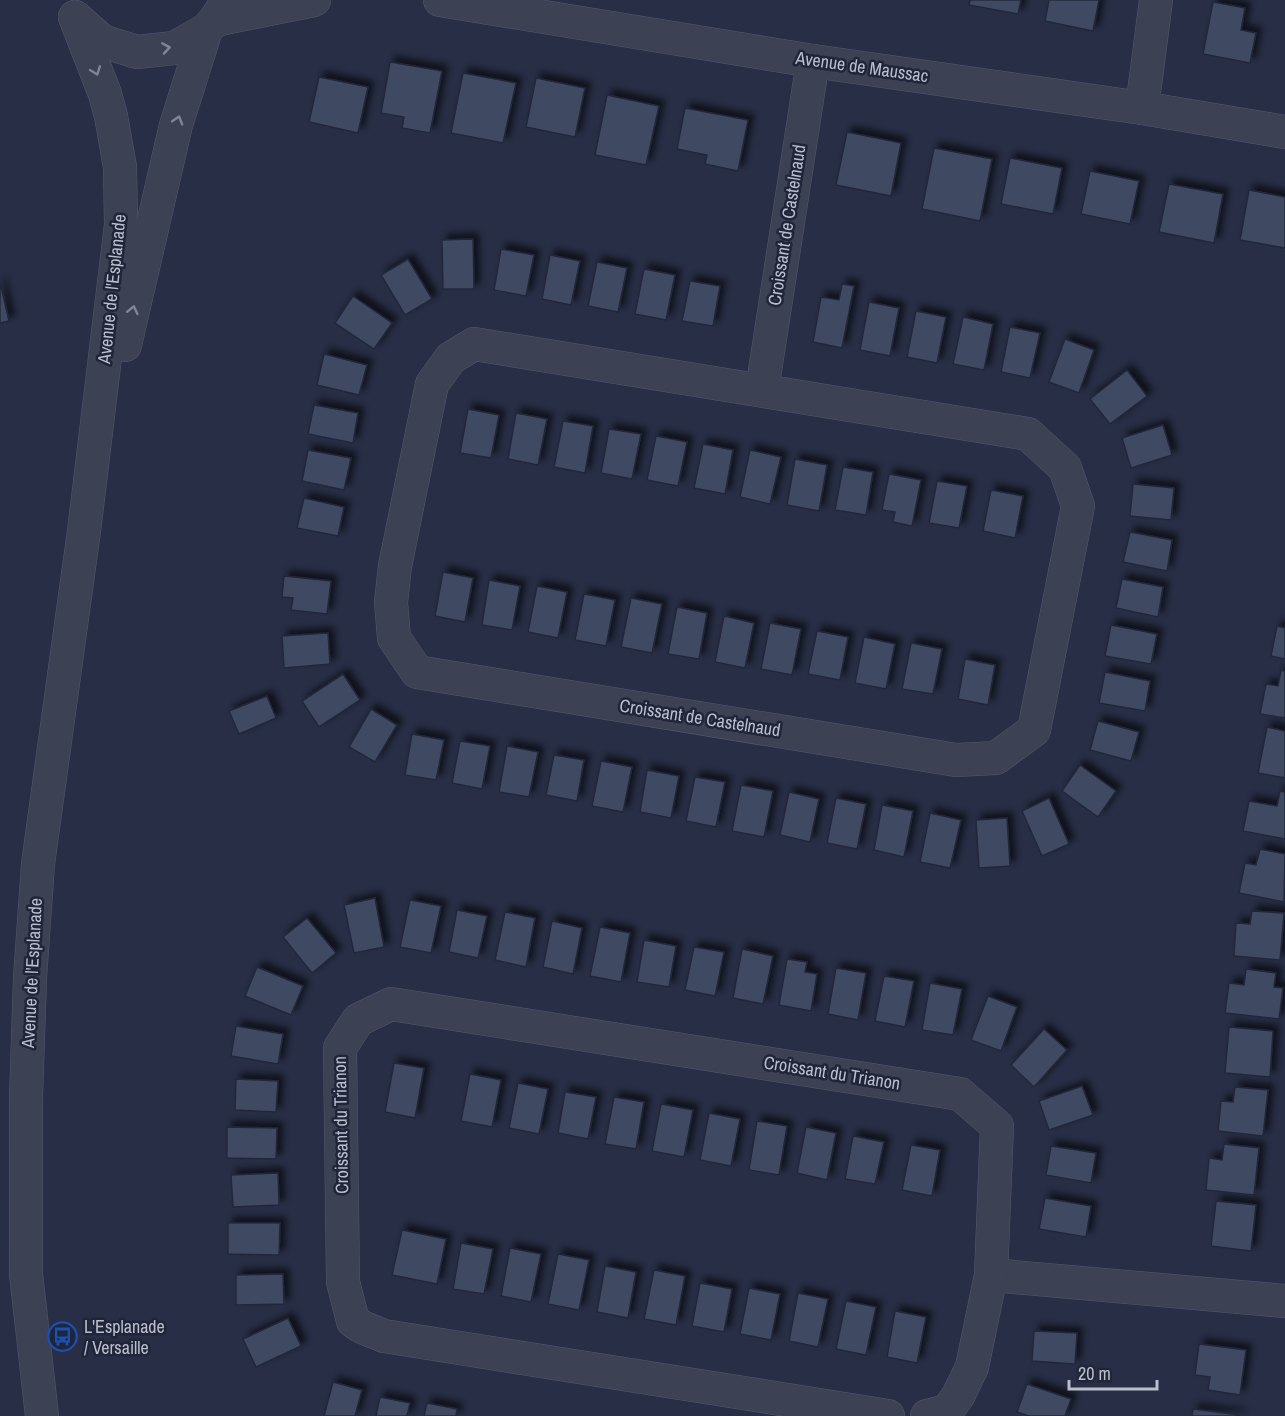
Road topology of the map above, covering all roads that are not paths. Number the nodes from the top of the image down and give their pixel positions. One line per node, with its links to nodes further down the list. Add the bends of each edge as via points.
1 (314, 0): 5 (street)
2 (440, 0): 6 (street, Avenue de Maussac)
3 (1156, 0): 7 (street)
4 (66, 7): 5 (street, one-way to 5, via 102,41 138,52 174,48); 10 (street, Avenue de l'Esplanade, one-way to 10, via 105,94 120,167 120,237)
5 (216, 17): 10 (street, Avenue de l'Esplanade, one-way to 5, via 176,125)
6 (813, 61): 7 (street, Avenue de Maussac); 9 (street, Croissant de Castelnaud)
7 (1142, 108): 8 (street, Avenue de Maussac)
8 (1285, 132)
9 (762, 390): 9 (street, Croissant de Castelnaud, via 1028,434 1065,468 1078,506 1034,730 996,758 956,760 417,672 394,638 391,602 432,384 451,358 474,344)
10 (84, 531): 11 (street, Avenue de l'Esplanade, via 38,864)
11 (13, 1275): 14 (street, Avenue de l'Esplanade)
12 (991, 1275): 13 (street); 15 (street, Croissant du Trianon, via 997,1126 960,1094 391,1004 358,1020 340,1048 343,1282 354,1321 362,1327 384,1336); 16 (street, Croissant du Trianon, via 972,1367 947,1411)
13 (1285, 1301)
14 (42, 1416)
15 (888, 1416)
16 (927, 1416)

